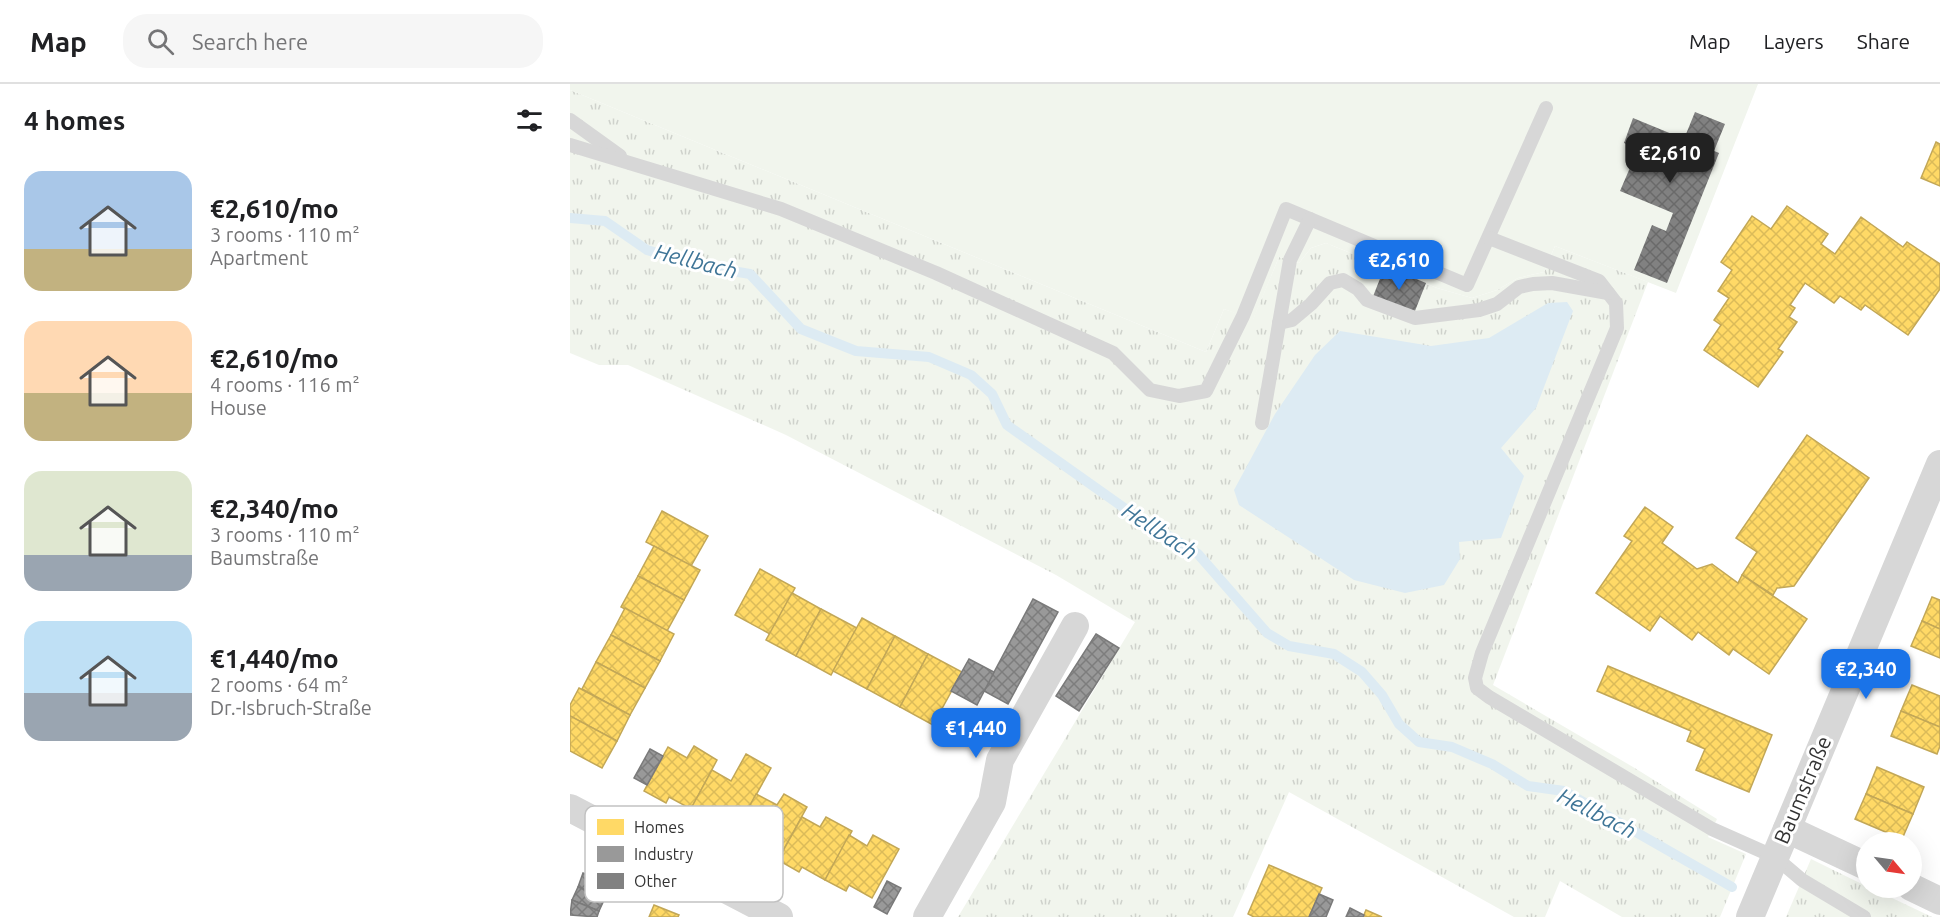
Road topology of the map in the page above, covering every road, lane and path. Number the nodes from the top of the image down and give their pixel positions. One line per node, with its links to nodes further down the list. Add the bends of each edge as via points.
1 (1546, 108): 6 (lane)
2 (570, 120): 4 (lane)
3 (570, 145): 4 (lane)
4 (629, 162): 5 (lane, via 781,209 936,273 1113,353 1150,390 1179,396 1206,391 1243,316 1287,209)
5 (1310, 219): 6 (lane, via 1467,285); 8 (lane, via 1290,260)
6 (1489, 238): 7 (lane, via 1599,281)
7 (1608, 293): 8 (lane, via 1551,283 1533,284 1519,287 1497,304 1479,310 1415,318 1367,300 1343,280 1330,283 1292,320); 15 (lane, via 1616,303 1617,328 1482,654 1475,678 1477,688 1712,829)
8 (1279, 323): 9 (lane)
9 (1262, 423)
10 (1940, 464): 14 (street, Baumstraße)
11 (1075, 626): 21 (street, via 1000,760 992,802)
12 (570, 808): 13 (street)
13 (585, 816)
14 (1787, 829): 15 (street, Baumstraße); 16 (street)
15 (1775, 857): 22 (street, Baumstraße); 23 (lane, via 1802,880)
16 (1856, 861)
17 (1922, 892): 18 (street)
18 (1940, 901)
19 (749, 902): 20 (street)
20 (778, 917)
21 (927, 917)
22 (1750, 917)
23 (1864, 917)

